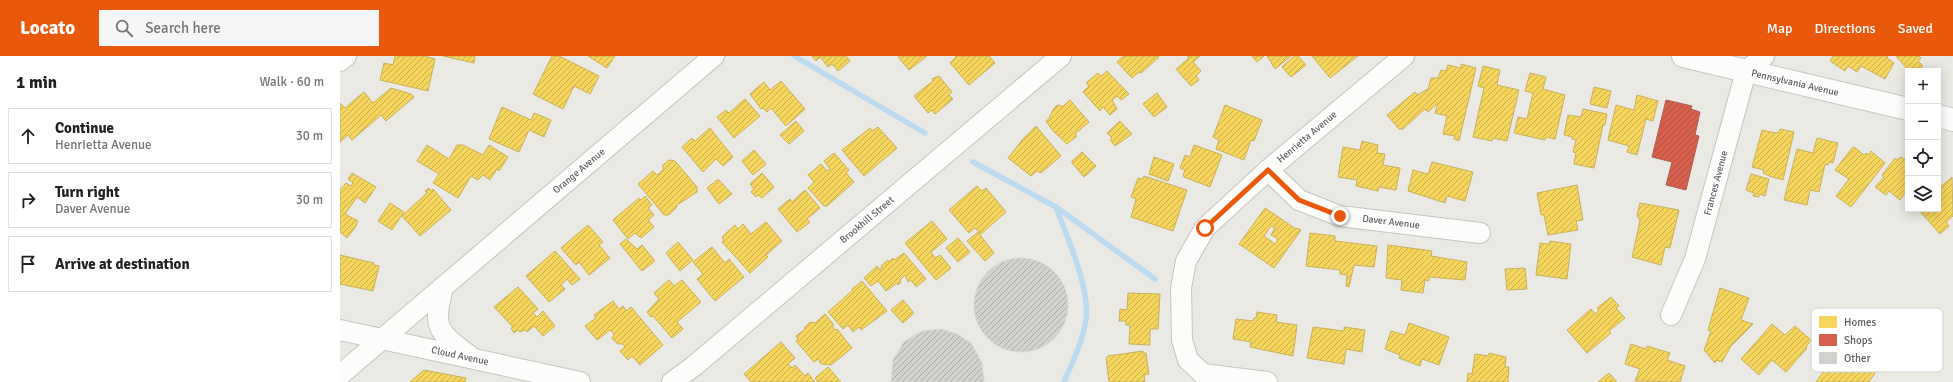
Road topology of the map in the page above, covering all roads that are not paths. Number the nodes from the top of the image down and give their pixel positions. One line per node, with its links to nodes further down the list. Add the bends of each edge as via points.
1 (346, 56): 7 (street)
2 (714, 56): 14 (street, Orange Avenue)
3 (1061, 56): 21 (street, Brookhill Street)
4 (1404, 56): 12 (street, Henrietta Avenue)
5 (1683, 56): 8 (main road, Pennsylvania Avenue)
6 (1764, 56): 8 (street)
7 (340, 61)
8 (1746, 71): 9 (main road, Pennsylvania Avenue); 15 (street, Frances Avenue, via 1695,259)
9 (1905, 108)
10 (1941, 117): 11 (main road)
11 (1953, 120)
12 (1268, 170): 13 (street, Daver Avenue, via 1299,200 1340,216); 22 (street, Henrietta Avenue, via 1205,228 1186,261 1181,288 1182,340 1188,360 1203,374)
13 (1480, 233)
14 (444, 287): 17 (street, Orange Avenue); 18 (street, via 438,310 438,326 447,339)
15 (1671, 315)
16 (340, 330): 17 (street, Cloud Avenue)
17 (381, 340): 18 (street, Cloud Avenue); 19 (street, Orange Avenue)
18 (475, 360): 20 (street, Cloud Avenue)
19 (340, 375)
20 (580, 382)
21 (672, 382)
22 (1267, 382)

